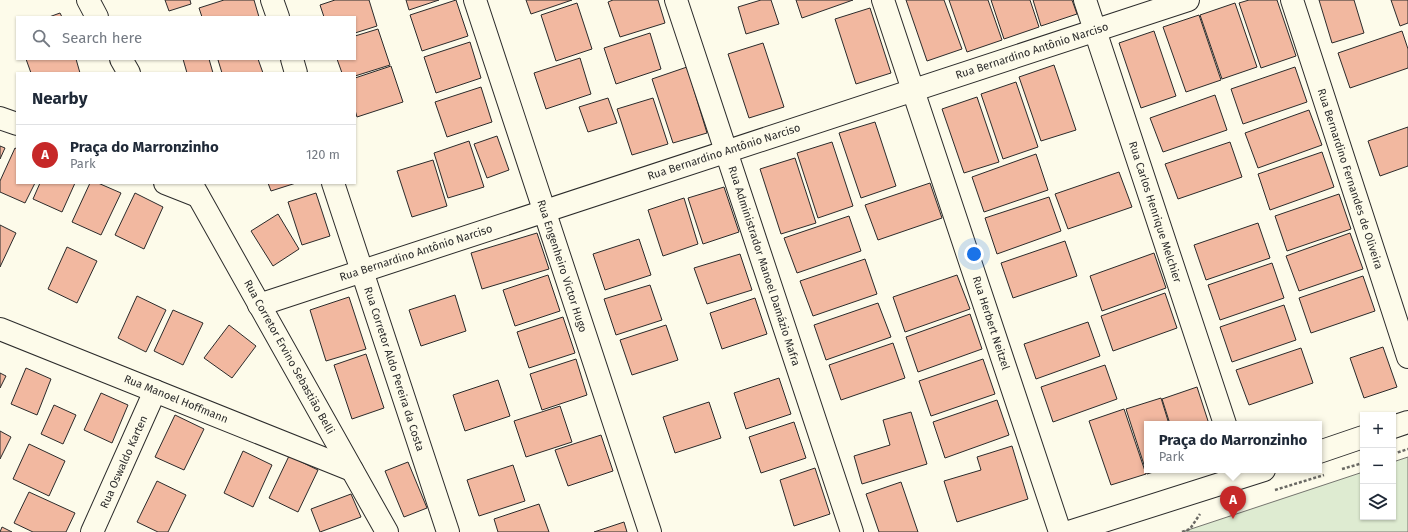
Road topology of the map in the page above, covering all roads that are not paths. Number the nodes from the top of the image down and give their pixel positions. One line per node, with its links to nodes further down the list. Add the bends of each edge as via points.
1 (88, 0): 9 (street)
2 (272, 0): 10 (street)
3 (475, 0): 23 (street, Rua Engenheiro Victor Hugo)
4 (676, 0): 19 (street, Rua Administrador Manoel Damázio Mafra)
5 (883, 0): 16 (street, Rua Herbert Neitzel)
6 (1085, 0): 11 (street, Rua Carlos Henrique Melchier)
7 (1188, 0): 11 (street, Rua Bernardino Antônio Narciso)
8 (1292, 0): 27 (street, Rua Bernardino Fernandes de Oliveira)
9 (96, 16)
10 (278, 16)
11 (1095, 31): 16 (street, Rua Bernardino Antônio Narciso); 29 (street, Rua Carlos Henrique Melchier)
12 (122, 60): 14 (street)
13 (292, 60): 15 (street)
14 (128, 72)
15 (296, 72)
16 (913, 90): 19 (street, Rua Bernardino Antônio Narciso); 41 (street, Rua Herbert Neitzel)
17 (0, 118): 18 (street)
18 (16, 124)
19 (726, 152): 23 (street, Rua Bernardino Antônio Narciso); 40 (street, Rua Administrador Manoel Damázio Mafra)
20 (169, 184): 22 (street)
21 (333, 184): 24 (street, Rua Corretor Aldo Pereira da Costa)
22 (194, 190): 25 (street, Rua Corretor Ervino Sebastião Belli)
23 (544, 211): 24 (street, Rua Bernardino Antônio Narciso); 39 (street, Rua Engenheiro Victor Hugo)
24 (362, 271): 25 (street, Rua Bernardino Antônio Narciso); 36 (street, Rua Corretor Aldo Pereira da Costa)
25 (259, 305): 34 (street, Rua Corretor Ervino Sebastião Belli)
26 (0, 329): 28 (street, Rua Manoel Hoffmann)
27 (1408, 357)
28 (155, 391): 34 (street, Rua Manoel Hoffmann); 37 (street, Rua Oswaldo Karten)
29 (1224, 421)
30 (1408, 422): 31 (street)
31 (1396, 426)
32 (1360, 438): 33 (street)
33 (1322, 451)
34 (352, 470): 38 (street, Rua Corretor Ervino Sebastião Belli)
35 (1241, 474): 42 (street)
36 (441, 530)
37 (92, 532)
38 (387, 532)
39 (650, 532)
40 (852, 532)
41 (1060, 532)
42 (1069, 532)

